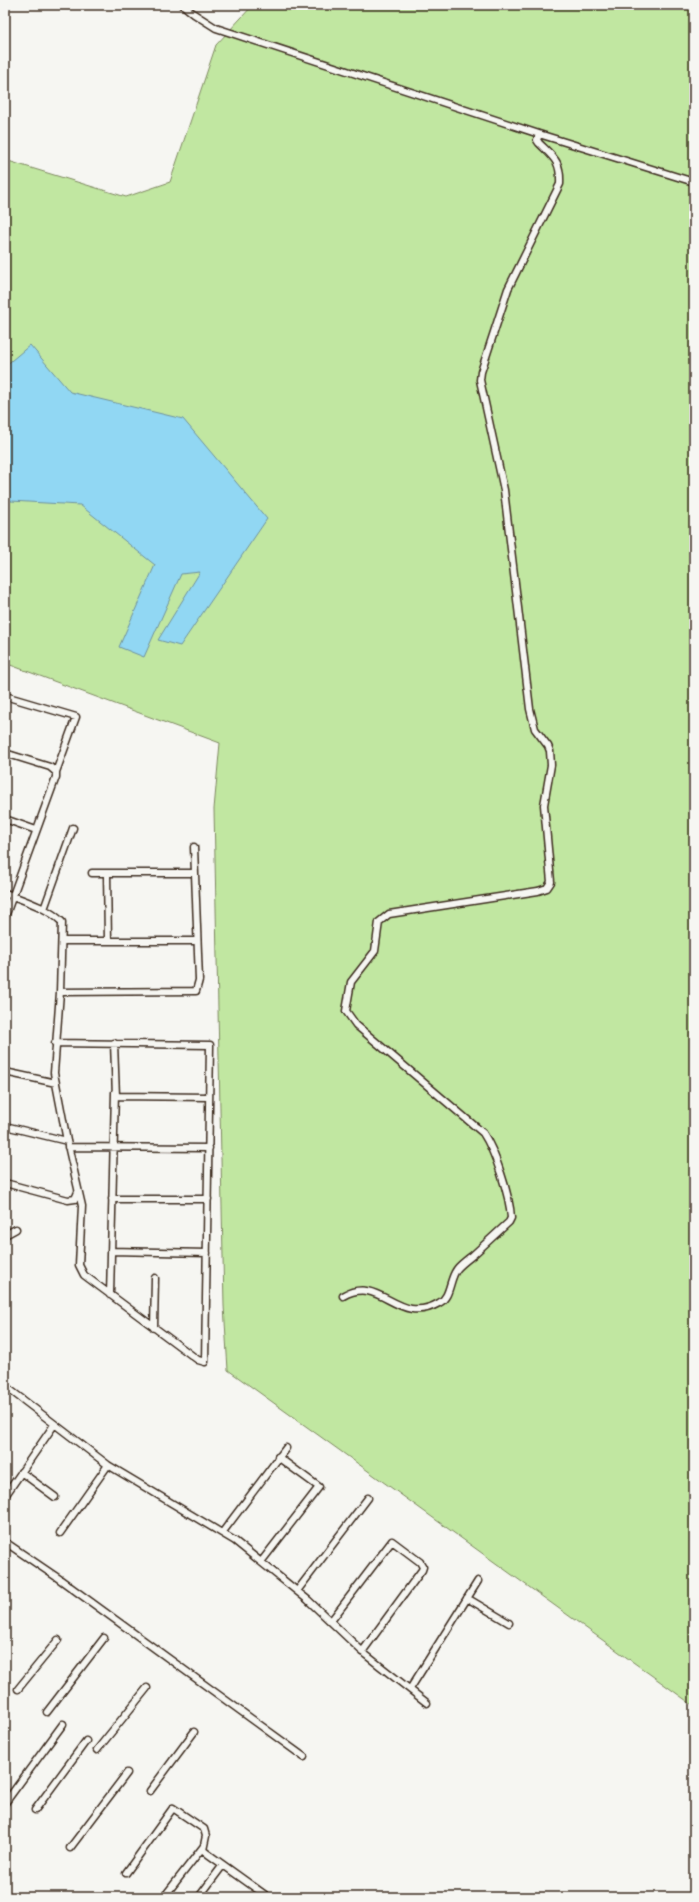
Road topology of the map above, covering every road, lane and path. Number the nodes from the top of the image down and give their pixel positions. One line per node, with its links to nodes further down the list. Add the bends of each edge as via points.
1 (183, 5): 2 (street, via 216,28)
2 (540, 134): 3 (street); 42 (street, via 537,140 556,159 561,169 560,184 508,289 480,380 504,490 530,709 535,729 550,751 551,765 544,805 551,882 547,888 538,891 389,914 377,927 375,951 351,982 346,1011 356,1025 483,1133 497,1162 511,1218 457,1269 440,1303 416,1310 395,1304 366,1289 352,1290)
3 (694, 182)
4 (5, 696): 6 (street, via 76,718)
5 (5, 753): 6 (street, via 50,767)
6 (56, 772): 9 (street, via 54,784)
7 (5, 818): 9 (street)
8 (73, 828): 16 (street)
9 (36, 830): 15 (street)
10 (194, 847): 13 (street)
11 (92, 873): 12 (street)
12 (107, 873): 13 (street); 18 (street)
13 (195, 873): 20 (street)
14 (5, 893): 15 (street)
15 (13, 896): 16 (street); 17 (street)
16 (44, 909): 19 (street, via 62,922)
17 (5, 917)
18 (108, 940): 19 (street); 20 (street)
19 (62, 941): 21 (street)
20 (197, 941): 21 (street, via 199,980 196,991)
21 (60, 992): 22 (street)
22 (55, 1043): 23 (street); 25 (street)
23 (114, 1043): 26 (street); 27 (street, via 210,1045)
24 (5, 1072): 25 (street)
25 (56, 1083): 29 (street)
26 (115, 1092): 27 (street, via 119,1097); 30 (street)
27 (209, 1097): 31 (street)
28 (5, 1126): 29 (street)
29 (67, 1144): 30 (street); 33 (street)
30 (114, 1147): 31 (street); 34 (street)
31 (209, 1148): 35 (street)
32 (5, 1183): 33 (street, via 68,1200 74,1199)
33 (78, 1190): 41 (street, via 82,1216 79,1260 81,1271)
34 (112, 1199): 35 (street); 38 (street)
35 (208, 1200): 39 (street)
36 (16, 1229): 37 (street)
37 (5, 1235)
38 (111, 1251): 39 (street); 41 (street)
39 (207, 1254): 43 (street, via 205,1362 198,1360)
40 (155, 1278): 43 (street)
41 (110, 1295): 43 (street)
42 (343, 1296)
43 (154, 1328)
44 (5, 1386): 45 (street)
45 (54, 1425): 48 (street); 49 (street)
46 (286, 1448): 47 (street)
47 (278, 1458): 54 (street); 56 (street, via 319,1487)
48 (108, 1465): 53 (street); 54 (street)
49 (21, 1472): 50 (street); 51 (street)
50 (5, 1496)
51 (55, 1497)
52 (368, 1498): 58 (street)
53 (60, 1533)
54 (222, 1533): 56 (street)
55 (5, 1542): 74 (street)
56 (261, 1562): 58 (street)
57 (478, 1581): 59 (street)
58 (297, 1591): 60 (street)
59 (467, 1598): 61 (street); 67 (street)
60 (331, 1621): 64 (street); 64 (street, via 392,1540 420,1562 422,1570)
61 (509, 1623)
62 (104, 1638): 69 (street)
63 (58, 1640): 66 (street)
64 (362, 1652): 67 (street)
65 (147, 1688): 73 (street)
66 (18, 1689)
67 (410, 1689): 68 (street)
68 (427, 1703)
69 (47, 1712)
70 (63, 1724): 77 (street)
71 (194, 1732): 76 (street)
72 (86, 1741): 78 (street)
73 (97, 1750)
74 (304, 1756)
75 (127, 1773): 80 (street)
76 (150, 1791)
77 (5, 1803)
78 (35, 1810)
79 (203, 1847): 81 (street, via 203,1850); 82 (street, via 206,1836 204,1829 173,1808); 83 (street)
80 (70, 1848)
81 (223, 1865): 84 (street); 85 (street)
82 (126, 1873)
83 (164, 1897)
84 (199, 1897)
85 (268, 1897)

